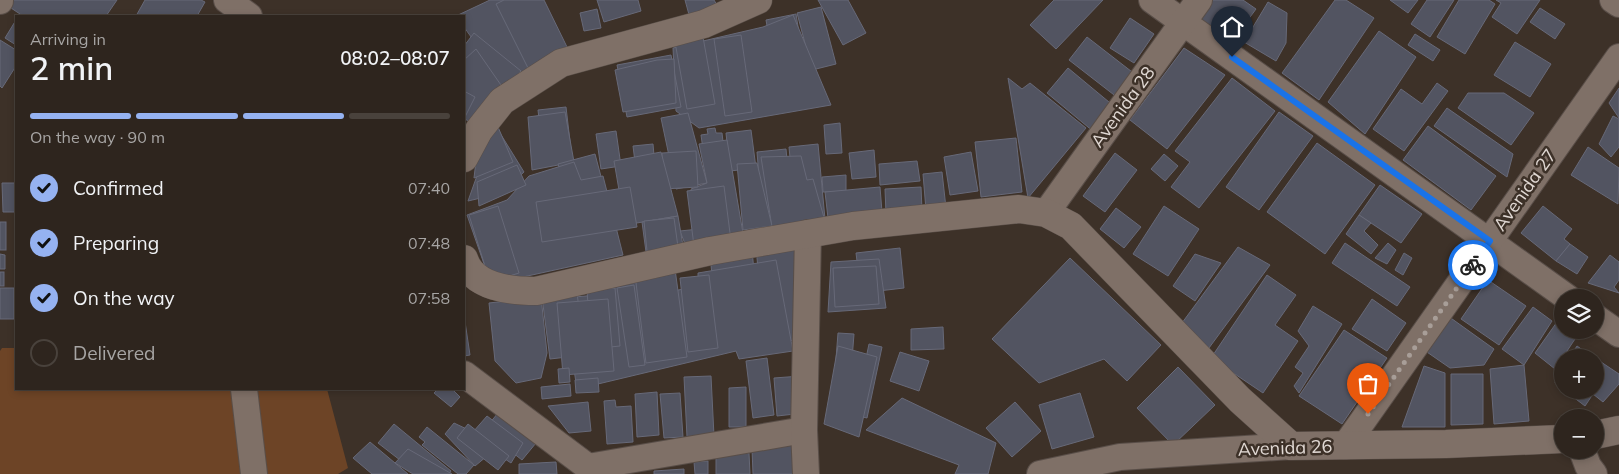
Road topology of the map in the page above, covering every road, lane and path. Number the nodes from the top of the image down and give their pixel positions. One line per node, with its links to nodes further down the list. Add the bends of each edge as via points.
1 (227, 0): 7 (street)
2 (758, 0): 10 (main road, via 704,24 561,63 502,100 479,130)
3 (1152, 0): 8 (street)
4 (1199, 0): 8 (street, Avenida 28)
5 (1613, 0): 6 (street)
6 (1619, 4)
7 (248, 15)
8 (1183, 22): 11 (street, Avenida 28); 13 (street)
9 (1619, 58): 13 (street, Avenida 27)
10 (465, 156)
11 (1046, 213): 12 (main road, via 1019,209 957,214); 24 (main road, via 1071,226 1240,400)
12 (808, 233): 14 (main road, via 710,251 536,291 510,291 487,283 473,274); 20 (street)
13 (1490, 241): 15 (street); 25 (street, Avenida 27)
14 (465, 261)
15 (1556, 289)
16 (1604, 323): 17 (street)
17 (1619, 334)
18 (465, 375): 27 (street)
19 (244, 390): 28 (street)
20 (804, 430): 27 (street); 29 (street)
21 (1619, 430): 22 (main road)
22 (1604, 433)
23 (1554, 438): 25 (main road, Avenida 26)
24 (1291, 446): 25 (main road, Avenida 26); 30 (street, Avenida 26, via 1120,457)
25 (1345, 446)
26 (1585, 459): 31 (street)
27 (589, 470)
28 (254, 474)
29 (806, 474)
30 (1040, 474)
31 (1594, 474)

